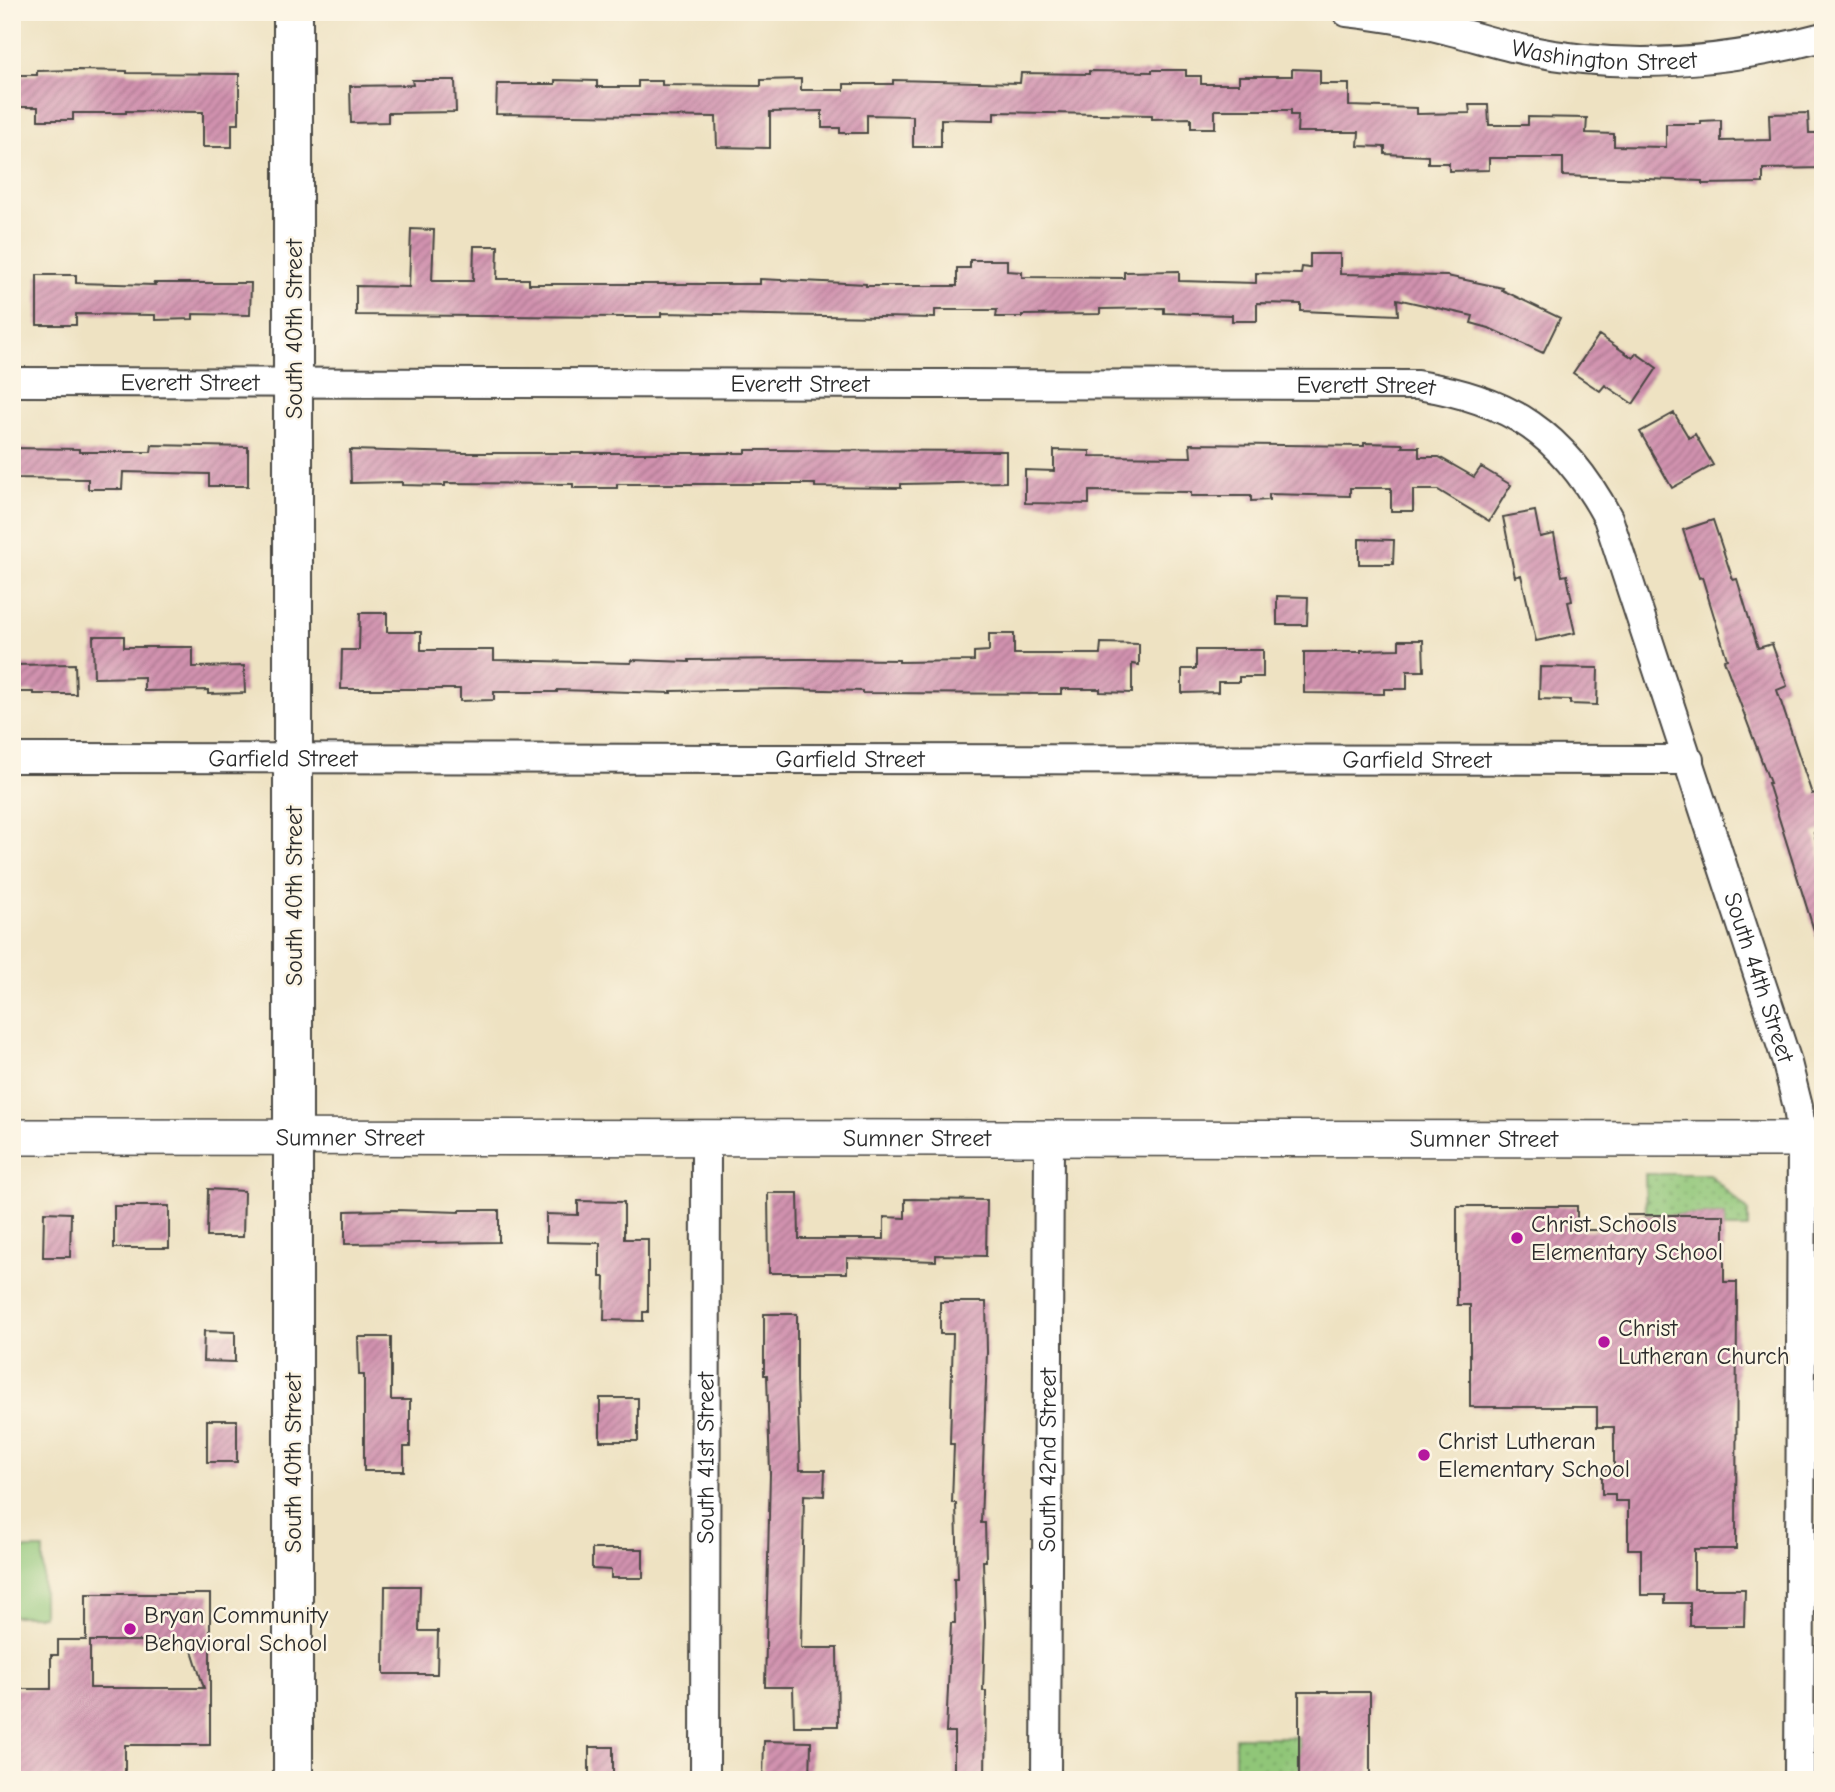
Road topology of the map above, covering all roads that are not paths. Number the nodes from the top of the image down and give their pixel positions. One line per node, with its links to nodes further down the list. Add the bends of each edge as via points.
1 (293, 12): 5 (main road, South 40th Street)
2 (1347, 12): 3 (street, Washington Street, via 1391,17 1525,50 1590,60 1710,60)
3 (1823, 37)
4 (12, 383): 5 (street, Everett Street)
5 (295, 383): 6 (street, Everett Street, via 1417,384 1493,404 1528,423); 8 (main road, South 40th Street)
6 (1566, 455): 9 (street, South 44th Street, via 1608,518)
7 (12, 758): 8 (street, Garfield Street)
8 (295, 758): 9 (street, Garfield Street); 10 (main road, South 40th Street)
9 (1689, 760): 13 (street, South 44th Street, via 1798,1107)
10 (293, 1136): 11 (street, Sumner Street); 12 (street, Sumner Street); 15 (main road, South 40th Street)
11 (12, 1137)
12 (706, 1138): 14 (street, Sumner Street); 16 (street, South 41st Street)
13 (1812, 1138): 14 (street, Sumner Street); 18 (street, South 44th Street)
14 (1049, 1139): 17 (street, South 42nd Street)
15 (293, 1780)
16 (705, 1780)
17 (1046, 1780)
18 (1799, 1780)

